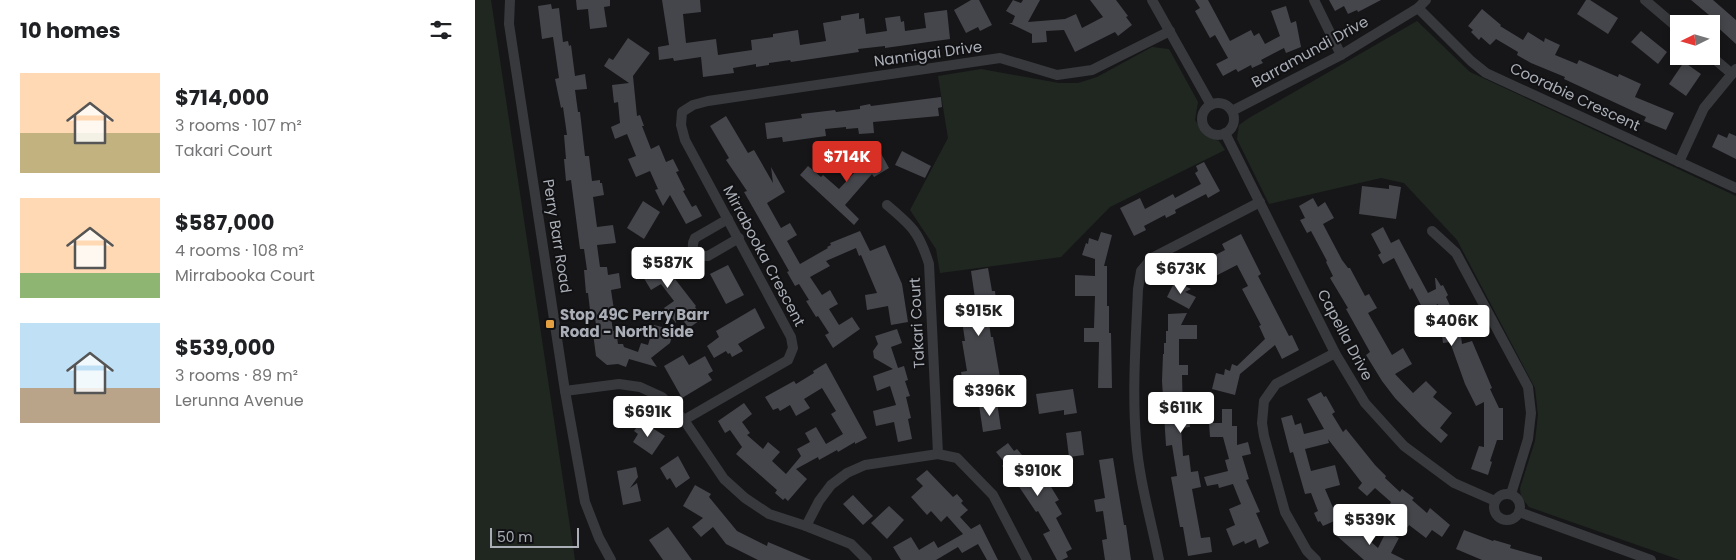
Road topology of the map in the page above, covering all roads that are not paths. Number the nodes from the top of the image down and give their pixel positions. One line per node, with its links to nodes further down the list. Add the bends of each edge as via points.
1 (510, 0): 24 (street, Perry Barr Road, via 509,24)
2 (1152, 0): 8 (street)
3 (1313, 0): 9 (street)
4 (1426, 0): 6 (street, Barramundi Drive)
5 (1645, 0): 7 (street)
6 (1418, 8): 9 (street, Barramundi Drive); 16 (street, Coorabie Crescent, via 1486,73)
7 (1670, 21)
8 (1170, 31): 12 (street); 14 (street, Nannigai Drive, via 1091,70 1057,75 1000,58 708,101)
9 (1341, 55): 13 (street, Barramundi Drive)
10 (1720, 62): 11 (street)
11 (1734, 72): 16 (street, via 1704,108)
12 (1211, 104): 13 (street, via 1225,104); 15 (street, via 1202,116 1204,126 1216,135)
13 (1232, 111): 15 (street, via 1234,121)
14 (681, 112): 20 (street, Mirrabooka Crescent, via 685,140)
15 (1225, 133): 18 (street, Capella Drive)
16 (1679, 162): 17 (street, Coorabie Crescent)
17 (1736, 188)
18 (1259, 202): 23 (street, Capella Drive); 34 (street, via 1152,258 1141,271 1137,289 1136,440)
19 (887, 205): 26 (street, Takari Court, via 909,223 921,241 929,264)
20 (728, 219): 22 (street, Mirrabooka Crescent); 22 (street, via 695,238 692,247 696,254 708,256)
21 (1432, 231): 27 (street, via 1456,253 1528,387 1531,414 1528,439)
22 (739, 238): 25 (street, Mirrabooka Crescent, via 791,337 793,348 788,360)
23 (1335, 353): 28 (street, Capella Drive, via 1365,403 1405,446 1454,483); 35 (street, via 1277,384 1264,401 1264,436 1285,512 1307,551)
24 (565, 391): 25 (street, via 619,384 640,387 662,397); 31 (street, Perry Barr Road, via 585,502)
25 (684, 420): 30 (street, via 724,479 745,498 769,514)
26 (938, 454): 30 (street, via 865,465 847,473 831,485); 33 (street, via 957,458 993,495)
27 (1511, 494): 28 (street, via 1500,495); 29 (street, via 1520,503)
28 (1495, 501): 29 (street, via 1495,513 1501,519 1510,520)
29 (1519, 512): 36 (street)
30 (806, 526): 32 (street, via 851,544)
31 (611, 560)
32 (867, 560)
33 (1027, 560)
34 (1159, 560)
35 (1316, 560)
36 (1651, 560)

